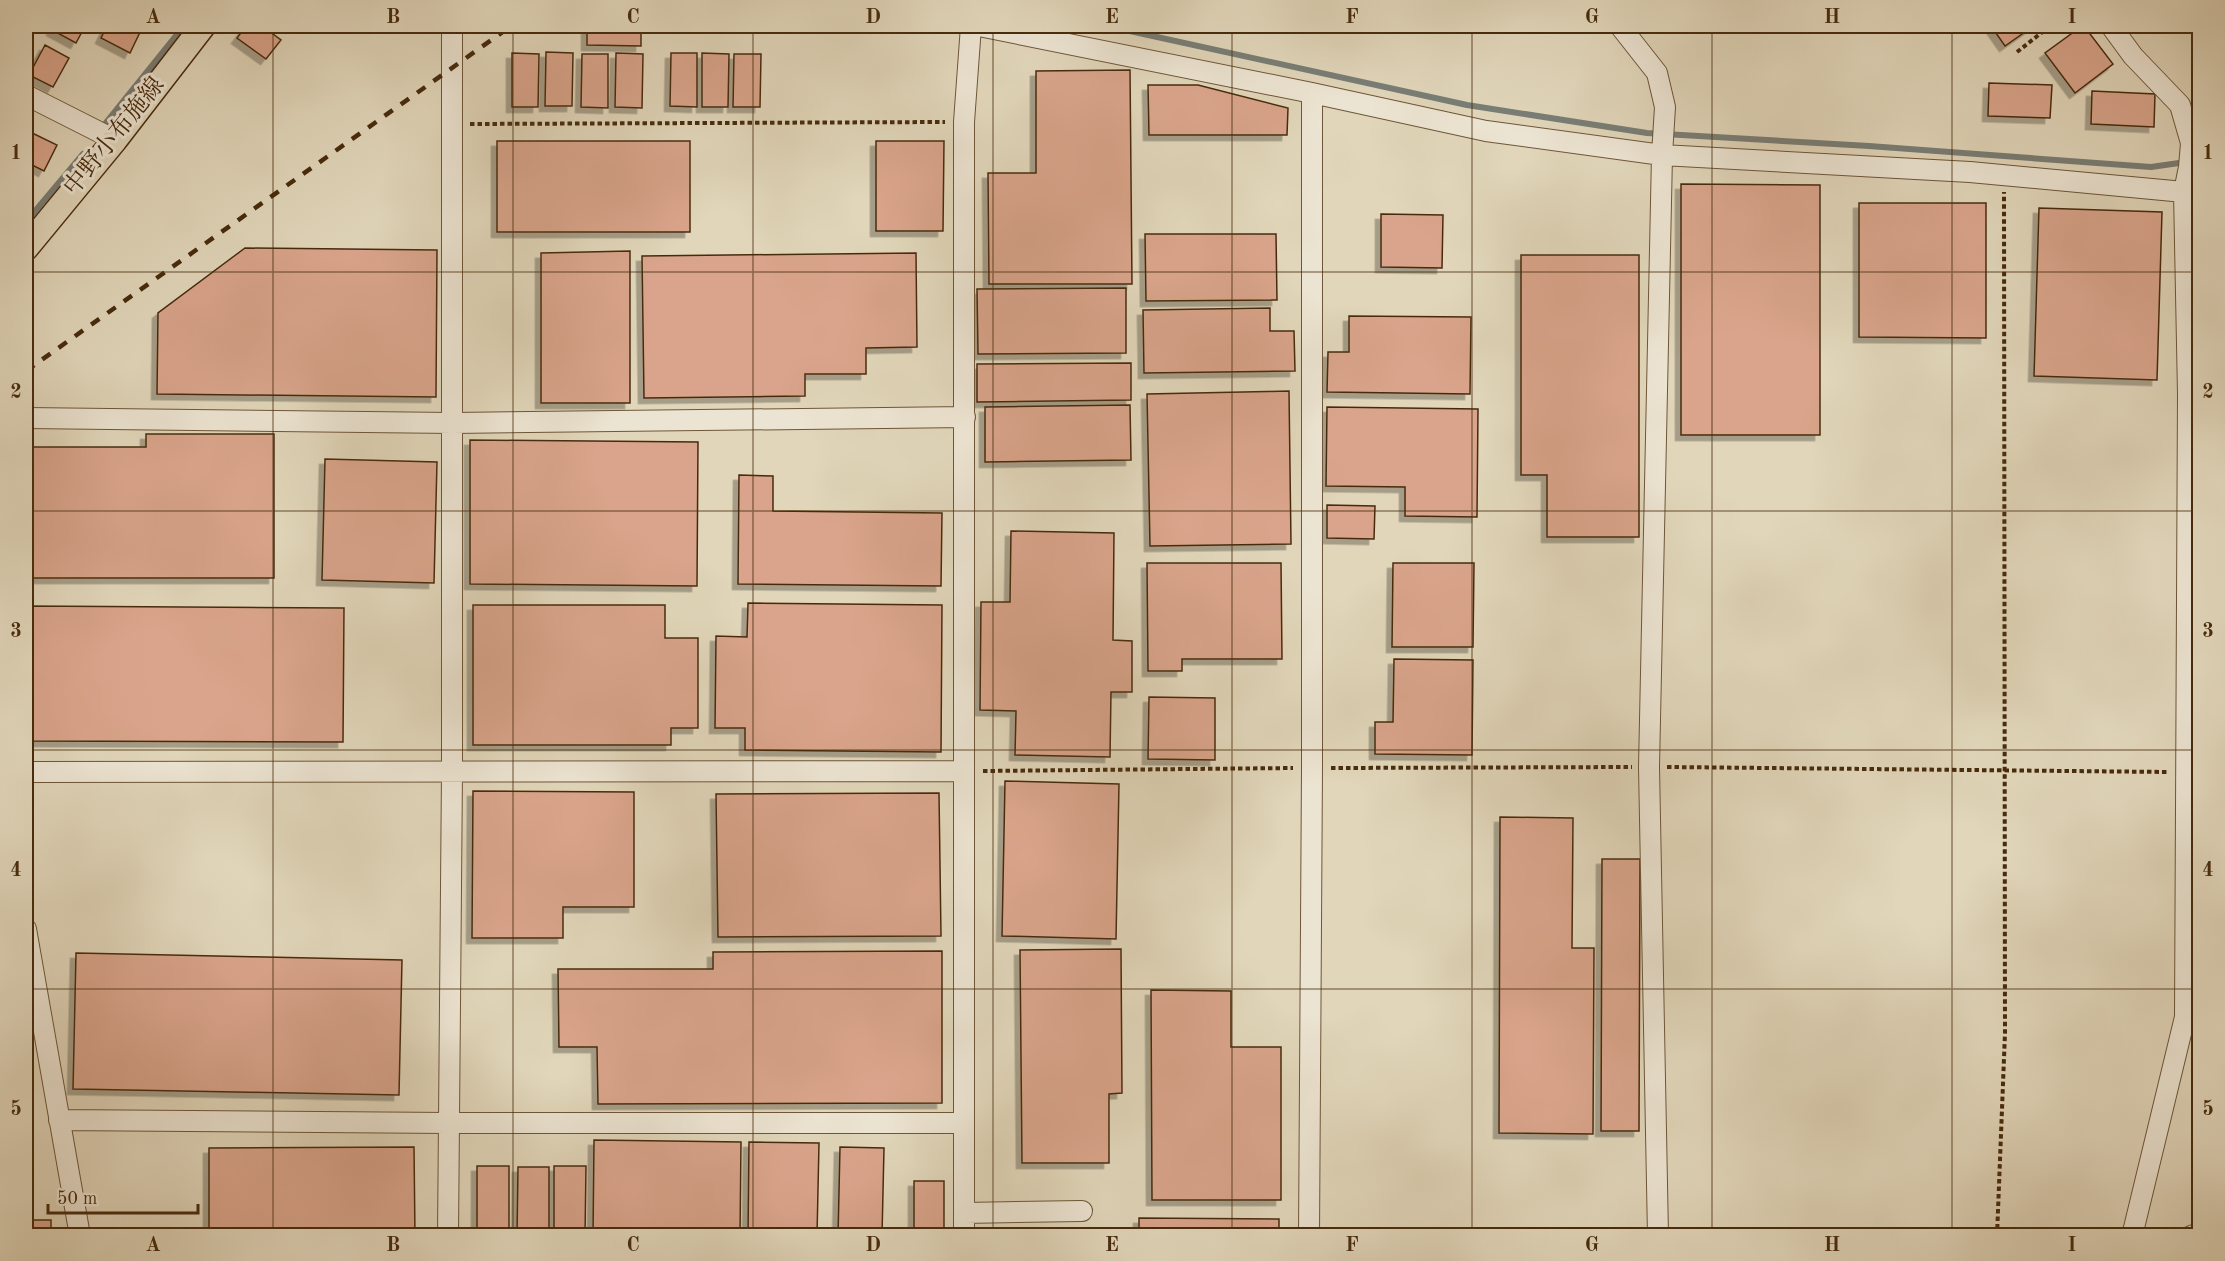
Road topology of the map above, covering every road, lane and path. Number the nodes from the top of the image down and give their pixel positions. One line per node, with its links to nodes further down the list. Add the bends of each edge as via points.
1 (203, 26): 13 (main road, 中野小布施線)
2 (452, 26): 12 (street)
3 (971, 26): 11 (street)
4 (979, 26): 9 (street)
5 (1620, 26): 14 (street, via 1657,73 1665,107)
6 (2050, 26): 8 (path)
7 (2111, 26): 16 (street, via 2133,56 2180,105 2191,143)
8 (2017, 52)
9 (1312, 93): 14 (street, via 1486,131); 38 (street)
10 (26, 95): 13 (street)
11 (964, 122): 12 (path); 18 (street)
12 (452, 124): 20 (street)
13 (115, 140): 17 (main road, 中野小布施線)
14 (1662, 154): 15 (street); 21 (street)
15 (2004, 175): 16 (street); 24 (path)
16 (2192, 191): 26 (street)
17 (26, 248)
18 (965, 417): 20 (street); 23 (street)
19 (26, 418): 20 (street)
20 (453, 423): 22 (street)
21 (1649, 767): 24 (path); 39 (street)
22 (452, 771): 23 (street); 25 (street); 30 (street)
23 (964, 771): 31 (street)
24 (2006, 771): 26 (path); 40 (path, via 2005,1033)
25 (26, 772)
26 (2185, 772): 28 (street)
27 (26, 929): 29 (street)
28 (2192, 1016): 41 (street)
29 (60, 1120): 30 (street); 35 (street)
30 (448, 1123): 31 (street); 36 (street)
31 (964, 1123): 33 (street)
32 (1082, 1212): 33 (street)
33 (964, 1213): 37 (street)
34 (2199, 1233): 42 (street)
35 (80, 1236)
36 (448, 1236)
37 (964, 1236)
38 (1309, 1236)
39 (1658, 1236)
40 (1996, 1236)
41 (2132, 1236)
42 (2191, 1236)

